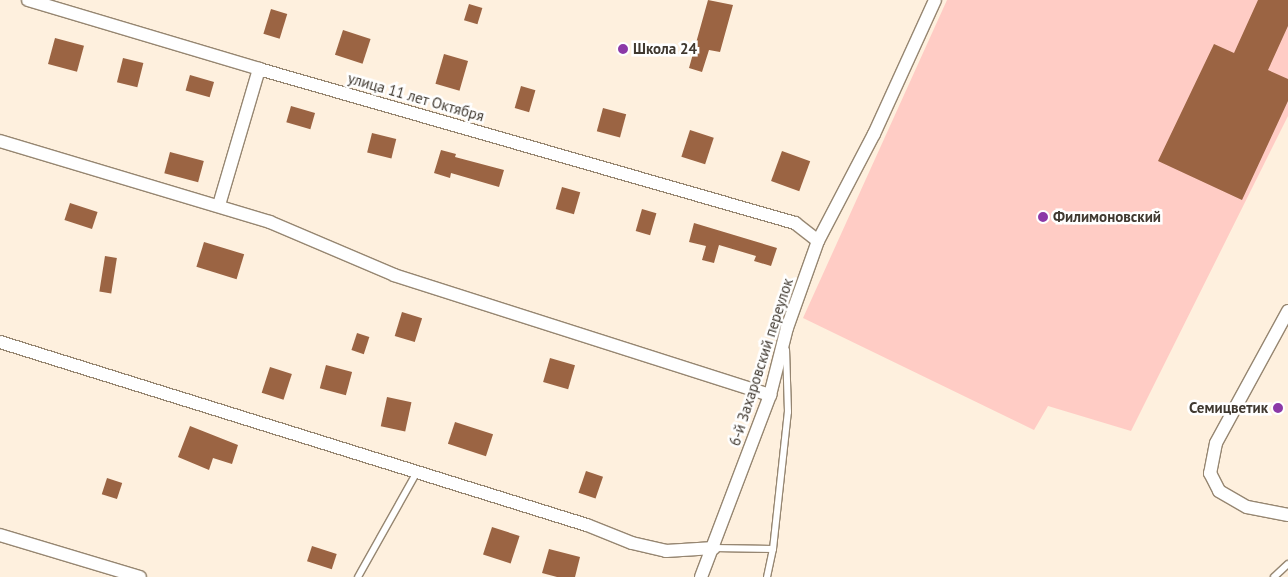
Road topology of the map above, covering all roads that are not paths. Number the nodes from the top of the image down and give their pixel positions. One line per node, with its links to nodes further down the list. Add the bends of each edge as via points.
1 (28, 0): 3 (street, улица 11 лет Октября)
2 (935, 0): 6 (street, 6-й Захаровский переулок, via 874,134)
3 (259, 69): 5 (street); 6 (street, улица 11 лет Октября, via 795,223)
4 (0, 142): 5 (street)
5 (219, 205): 10 (street, via 300,234 394,275)
6 (818, 241): 8 (street, 6-й Захаровский переулок)
7 (1288, 311): 12 (street, via 1216,443 1210,473 1218,491 1246,507)
8 (787, 328): 10 (street, 6-й Захаровский переулок); 15 (lane, via 788,412)
9 (0, 342): 11 (street)
10 (770, 395): 14 (street, 6-й Захаровский переулок)
11 (417, 472): 14 (street, via 587,525 632,543 666,551); 18 (lane)
12 (1288, 515)
13 (0, 535): 17 (street)
14 (714, 548): 15 (lane); 19 (street, 6-й Захаровский переулок)
15 (773, 549): 20 (lane)
16 (1288, 564): 21 (lane)
17 (140, 577)
18 (358, 577)
19 (701, 577)
20 (766, 577)
21 (1274, 577)

